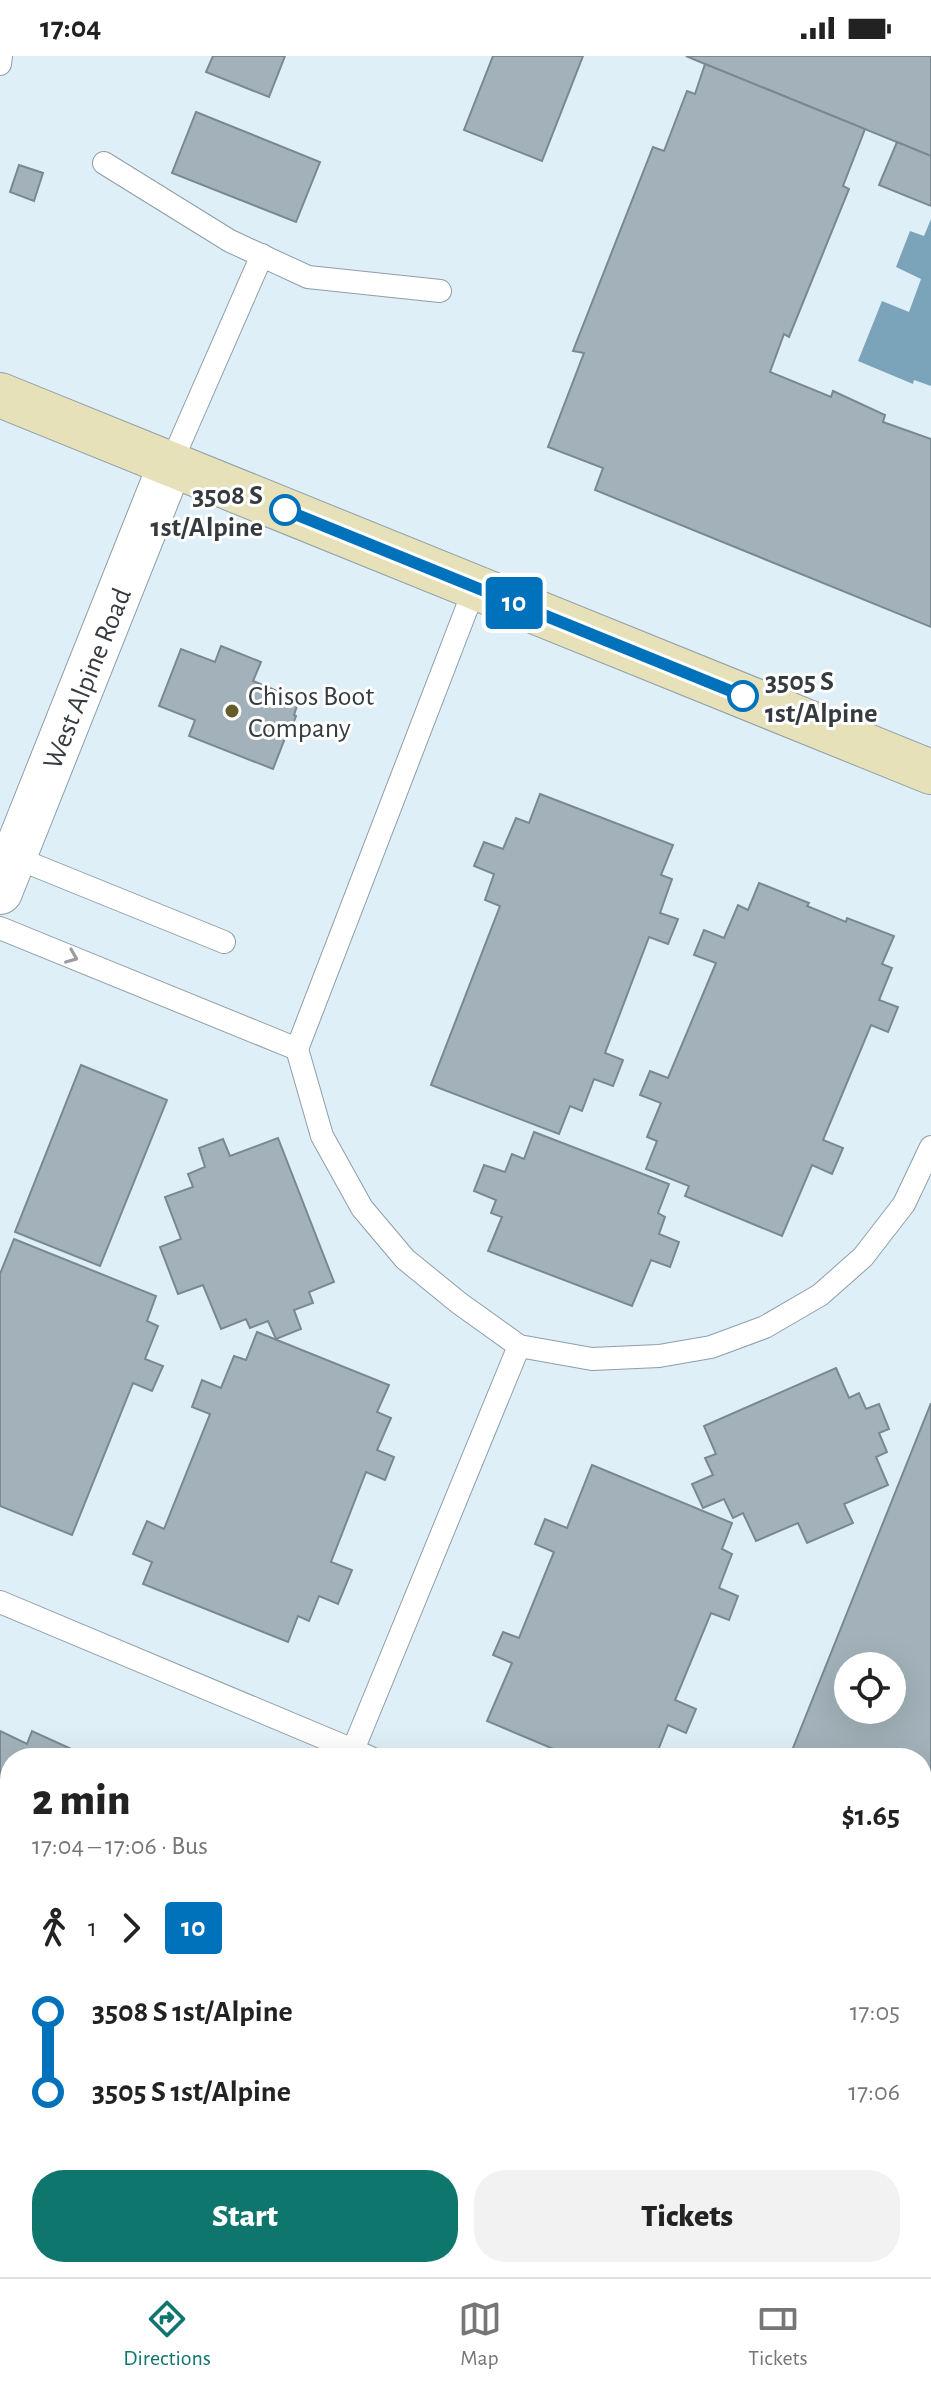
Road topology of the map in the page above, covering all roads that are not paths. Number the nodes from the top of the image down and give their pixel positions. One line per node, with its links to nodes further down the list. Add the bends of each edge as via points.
1 (1, 56): 2 (lane)
2 (0, 64)
3 (104, 163): 4 (lane, via 230,241)
4 (262, 255): 5 (lane, via 308,277); 7 (lane)
5 (440, 291)
6 (0, 395): 7 (main road)
7 (171, 463): 8 (main road); 10 (street, West Alpine Road)
8 (475, 587): 9 (main road); 13 (lane)
9 (931, 772)
10 (7, 874): 12 (lane)
11 (0, 928): 13 (lane, one-way to 13)
12 (224, 942)
13 (297, 1049): 15 (lane, via 322,1136 362,1208 405,1259)
14 (931, 1147): 15 (lane, via 904,1204 863,1257 820,1295 765,1327 711,1347 659,1356 592,1359)
15 (519, 1346): 18 (lane)
16 (0, 1602): 17 (lane)
17 (348, 1748)
18 (364, 1748)

